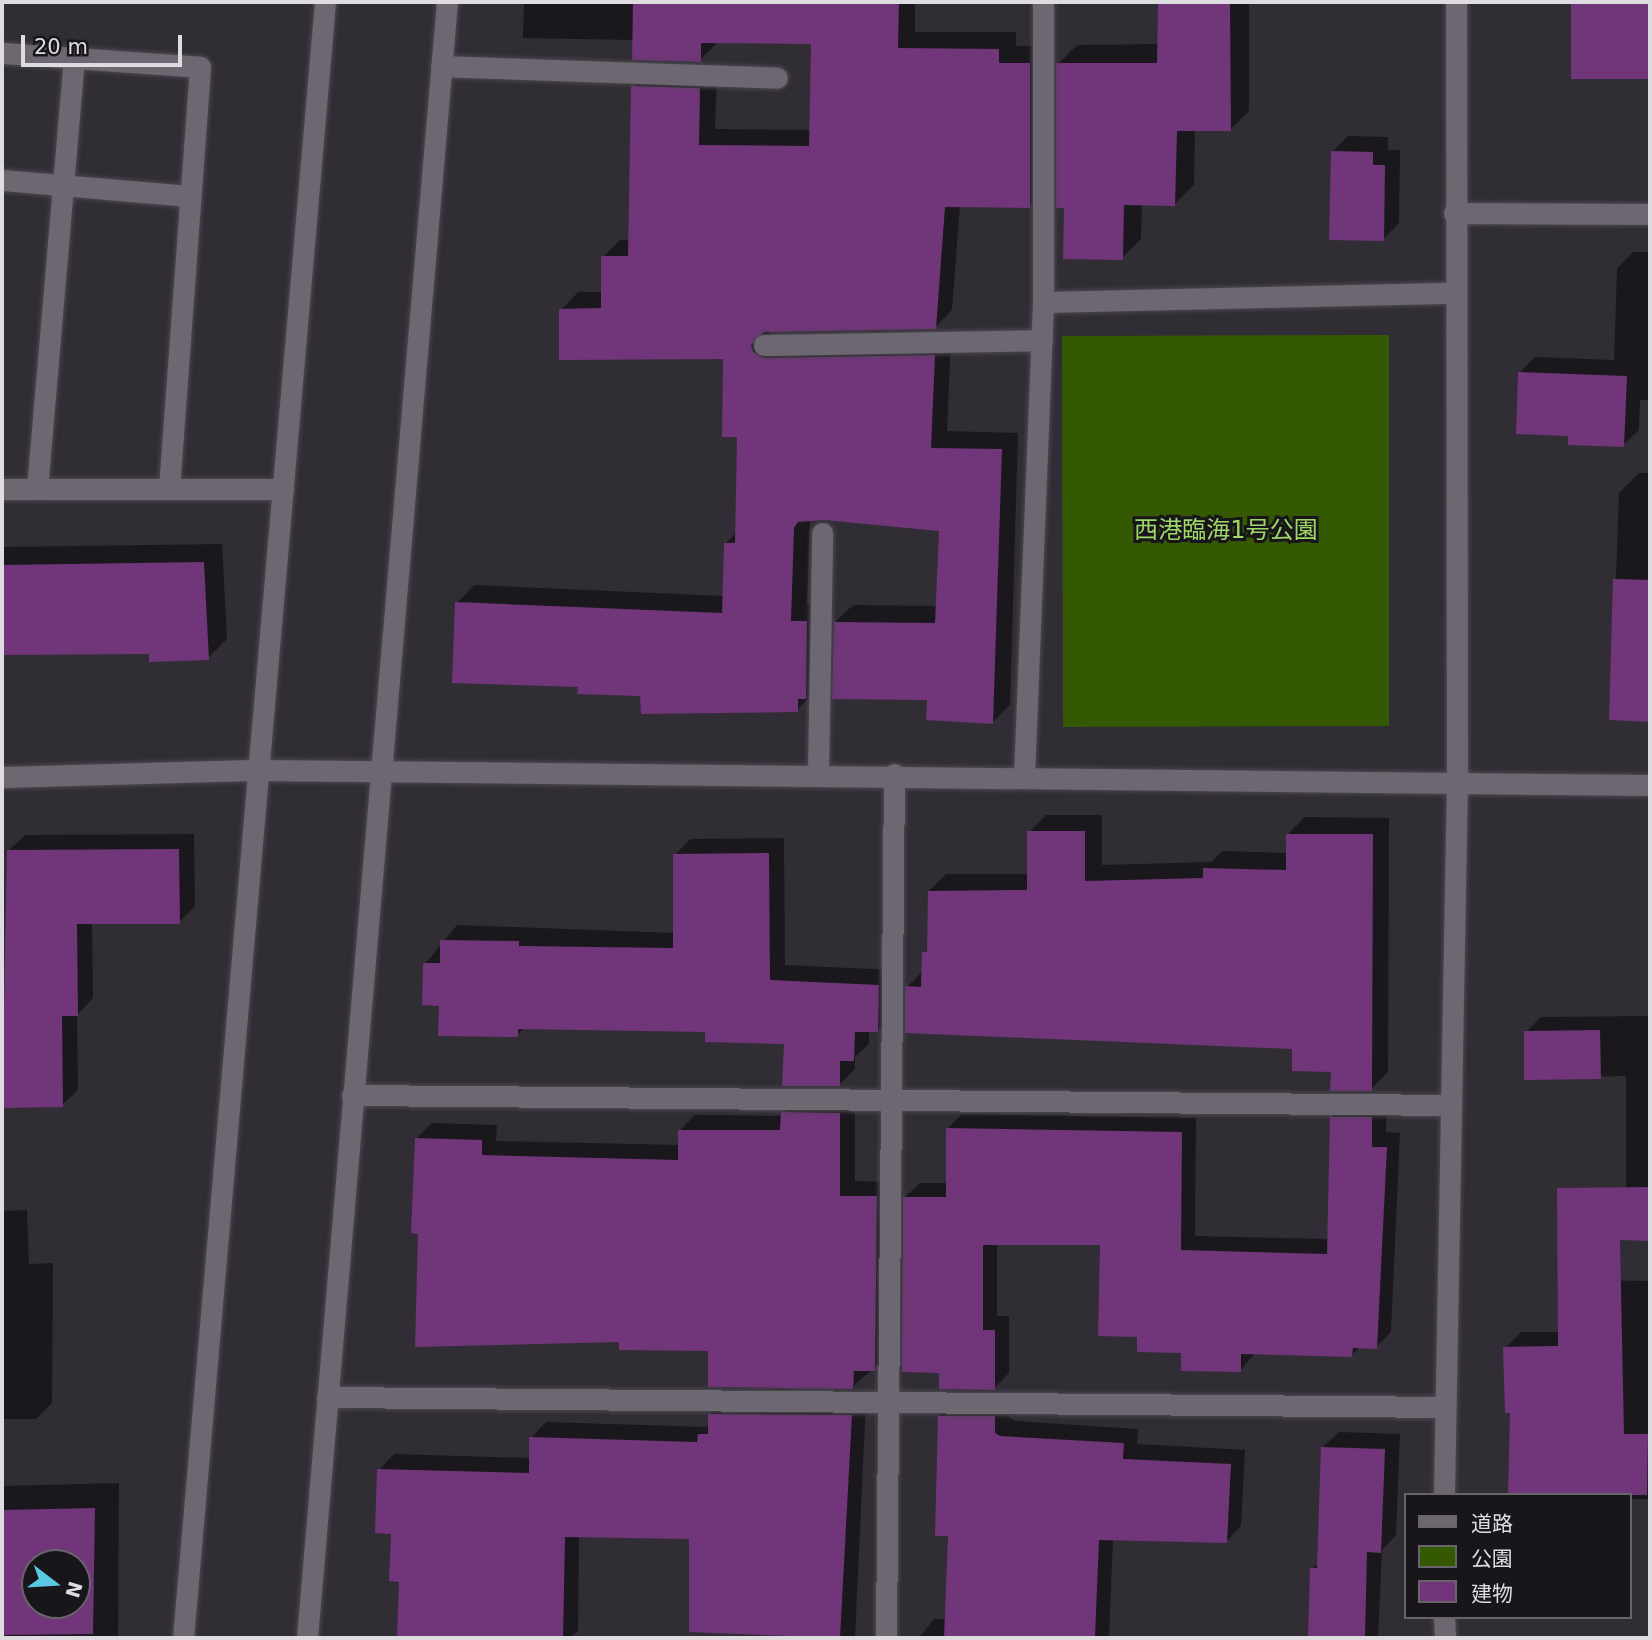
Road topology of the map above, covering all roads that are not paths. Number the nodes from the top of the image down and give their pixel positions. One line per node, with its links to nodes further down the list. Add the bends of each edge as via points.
1 (324, 2): 21 (street)
2 (447, 2): 7 (street)
3 (1043, 2): 15 (street)
4 (1456, 2): 12 (street)
5 (2, 53): 6 (street)
6 (74, 58): 10 (street); 11 (street, via 200,67)
7 (441, 66): 8 (street); 24 (street)
8 (777, 78)
9 (2, 180): 10 (street)
10 (64, 185): 11 (street); 20 (street)
11 (190, 196): 18 (street)
12 (1454, 213): 13 (street); 14 (street)
13 (1650, 214)
14 (1453, 293): 15 (street); 29 (street)
15 (1043, 302): 16 (street)
16 (1041, 340): 17 (street); 27 (street)
17 (764, 345)
18 (169, 488): 20 (street); 21 (street)
19 (2, 489): 20 (street)
20 (37, 489)
21 (284, 489): 23 (street)
22 (822, 533): 25 (street)
23 (260, 770): 24 (street); 28 (street); 39 (street)
24 (379, 771): 25 (street); 31 (street)
25 (818, 773): 26 (street)
26 (894, 774): 27 (street); 32 (street)
27 (1024, 776): 29 (street)
28 (2, 777)
29 (1457, 781): 30 (street); 33 (street)
30 (1650, 785)
31 (352, 1095): 32 (street); 34 (street)
32 (891, 1100): 33 (street); 35 (street)
33 (1450, 1105): 36 (street)
34 (327, 1397): 35 (street); 40 (street)
35 (889, 1404): 36 (street); 41 (street)
36 (1443, 1407): 37 (street)
37 (1444, 1493)
38 (1444, 1619): 42 (street)
39 (183, 1638)
40 (307, 1638)
41 (886, 1638)
42 (1445, 1638)

